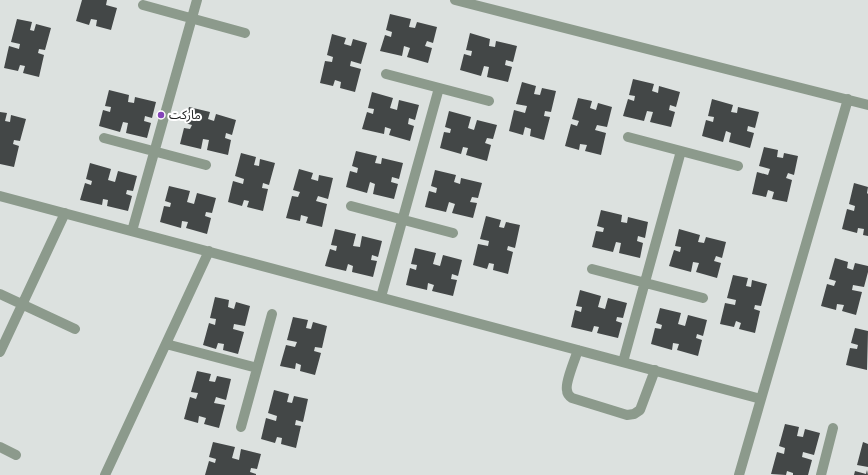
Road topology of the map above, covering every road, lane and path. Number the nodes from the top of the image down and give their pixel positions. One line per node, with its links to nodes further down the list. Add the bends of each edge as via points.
1 (197, 0): 4 (street)
2 (455, 0): 8 (street)
3 (143, 5): 4 (street)
4 (192, 18): 5 (street); 13 (street)
5 (245, 33)
6 (386, 74): 7 (street)
7 (439, 88): 9 (street); 20 (street)
8 (848, 99): 10 (street); 38 (street)
9 (489, 101)
10 (868, 105)
11 (628, 137): 14 (street)
12 (104, 138): 13 (street)
13 (154, 151): 15 (street); 21 (street)
14 (681, 151): 16 (street); 25 (street)
15 (206, 165)
16 (738, 166)
17 (0, 196): 19 (street)
18 (351, 206): 20 (street)
19 (66, 213): 21 (street); 29 (street)
20 (402, 220): 22 (street); 27 (street)
21 (132, 231): 23 (street)
22 (454, 233)
23 (209, 251): 27 (street); 32 (street)
24 (592, 269): 25 (street)
25 (644, 283): 28 (street); 35 (street)
26 (0, 294): 29 (street)
27 (381, 297): 33 (street)
28 (703, 298)
29 (22, 304): 31 (street); 34 (street)
30 (272, 314): 36 (street)
31 (75, 329)
32 (166, 344): 36 (street); 43 (street)
33 (578, 350): 35 (street); 37 (street, via 567,386 569,396 627,415 640,410)
34 (0, 352)
35 (622, 362): 37 (street)
36 (257, 368): 39 (street)
37 (655, 370): 38 (street)
38 (761, 399): 45 (street)
39 (241, 426)
40 (833, 428): 46 (street)
41 (0, 447): 42 (street)
42 (16, 455)
43 (106, 474): 44 (street)
44 (117, 475)
45 (739, 475)
46 (821, 475)

